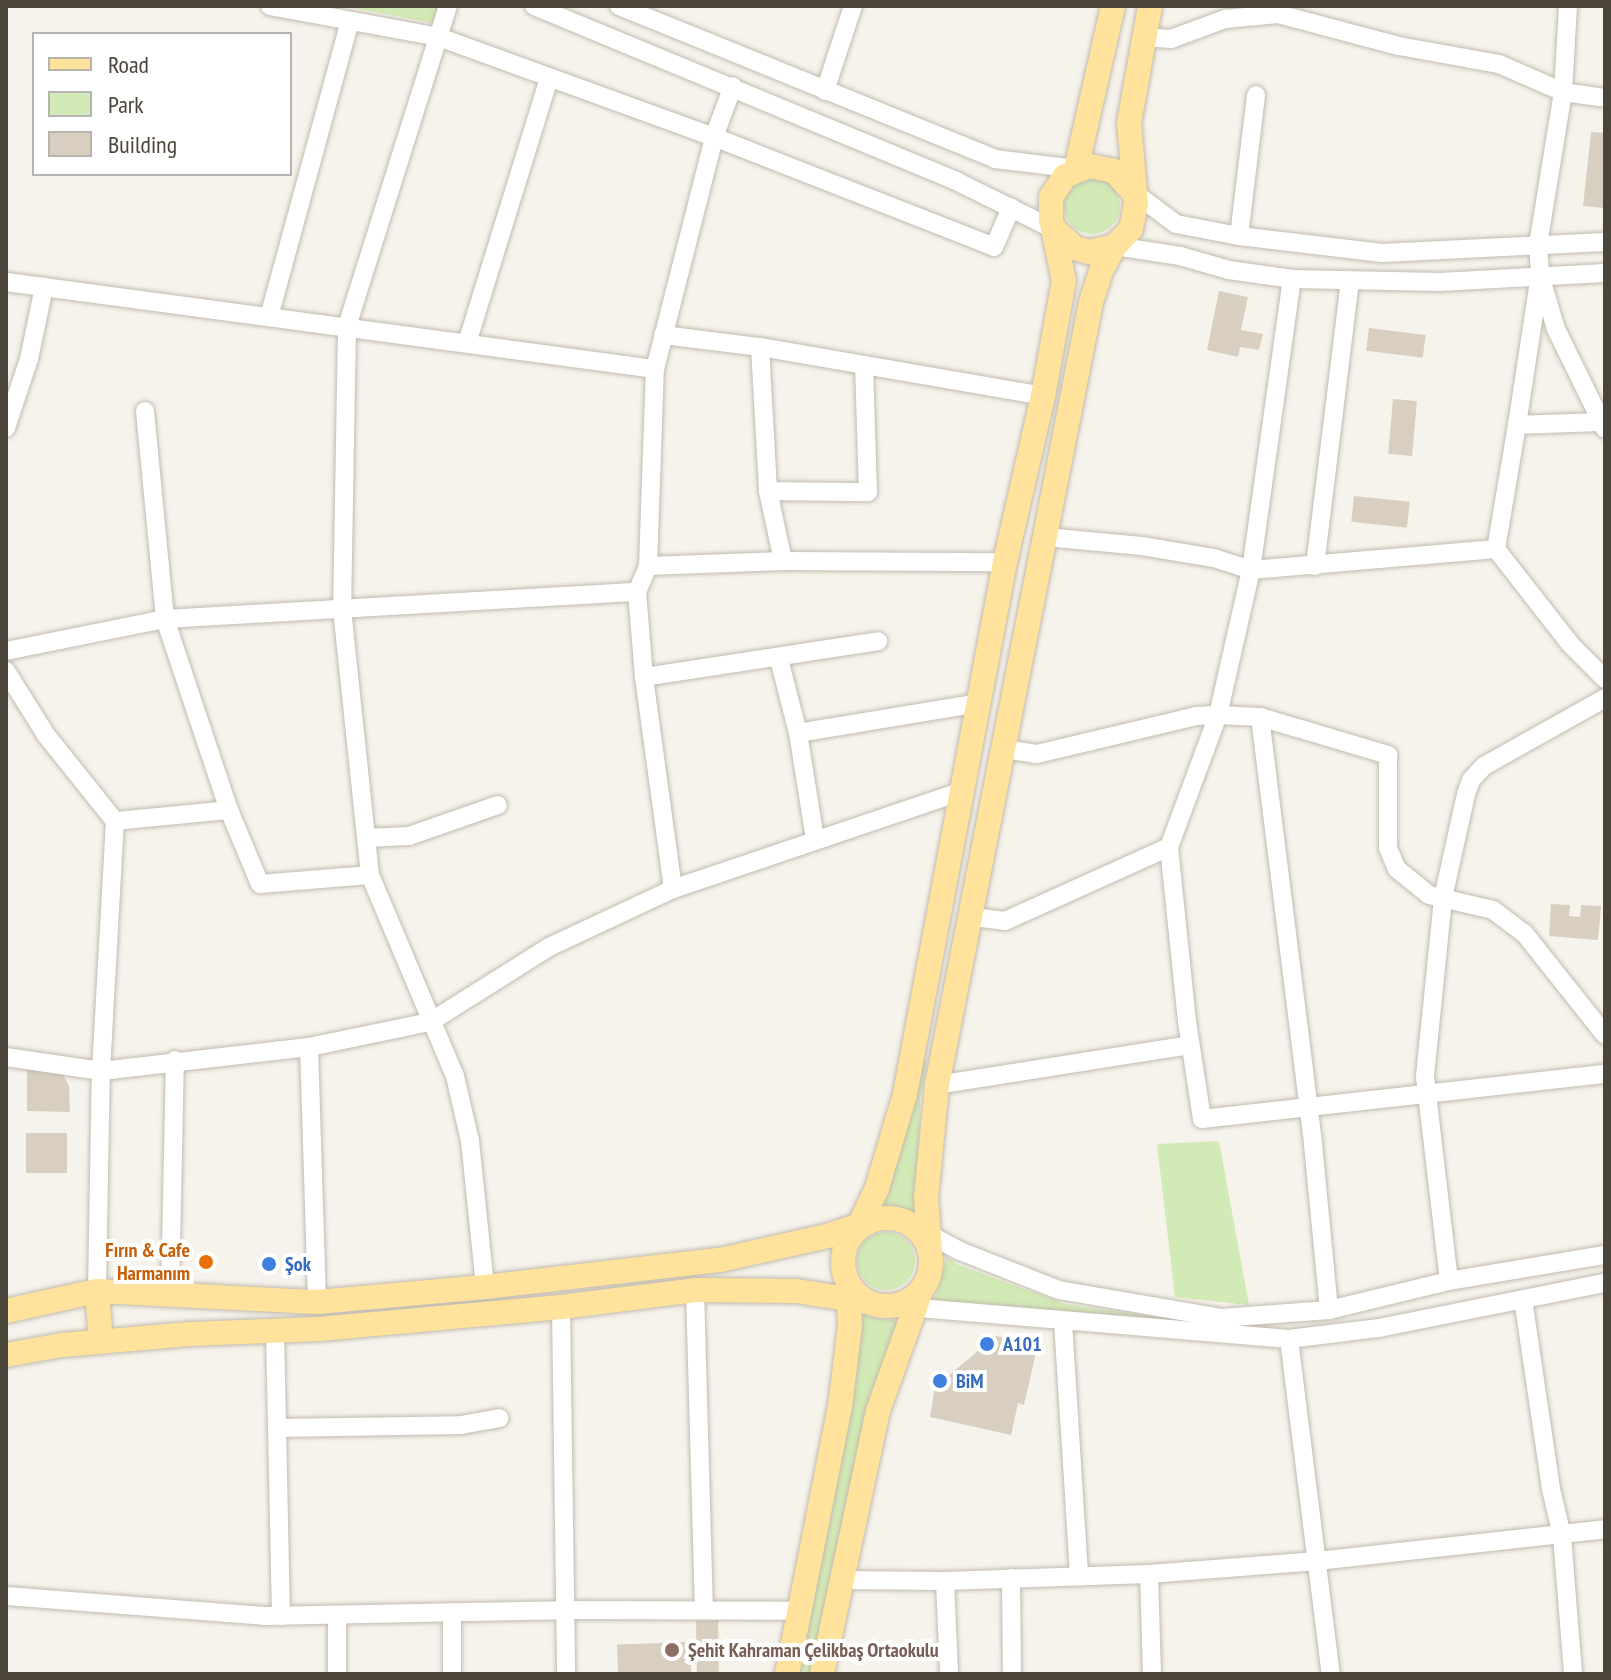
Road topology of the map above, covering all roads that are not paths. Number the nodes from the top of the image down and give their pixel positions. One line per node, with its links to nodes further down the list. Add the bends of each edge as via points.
1 (270, 6): 9 (street)
2 (448, 6): 10 (street)
3 (534, 6): 13 (street)
4 (619, 6): 14 (street)
5 (853, 6): 14 (street)
6 (1113, 6): 19 (main road)
7 (1150, 6): 11 (main road)
8 (1568, 6): 15 (street)
9 (350, 21): 10 (street); 33 (street)
10 (439, 37): 12 (street); 34 (street)
11 (1143, 37): 15 (street, via 1171,39 1225,19 1278,14 1399,46 1499,64); 20 (main road, via 1129,123)
12 (549, 78): 18 (street); 36 (street)
13 (733, 86): 18 (street); 21 (street)
14 (825, 91): 19 (street, via 995,159)
15 (1563, 92): 17 (street); 25 (street)
16 (1256, 95): 23 (street)
17 (1605, 98)
18 (714, 137): 21 (street, via 994,247); 35 (street)
19 (1076, 169): 20 (main road, via 1114,171); 22 (main road, via 1051,197)
20 (1132, 191): 23 (street, via 1176,224); 26 (main road, via 1135,217)
21 (1011, 208): 22 (street)
22 (1055, 230): 26 (main road, via 1075,248 1089,252); 40 (main road, via 1064,281)
23 (1239, 236): 25 (street, via 1382,253)
24 (1605, 242): 25 (street)
25 (1538, 244): 28 (street)
26 (1115, 246): 29 (street); 46 (main road, via 1091,302)
27 (1605, 273): 28 (street)
28 (1540, 275): 30 (street); 42 (street, via 1556,329); 43 (street)
29 (1292, 279): 30 (street); 52 (street)
30 (1350, 281): 51 (street)
31 (6, 282): 32 (street)
32 (44, 287): 33 (street); 44 (street, via 29,359)
33 (269, 317): 34 (street)
34 (347, 327): 36 (street); 54 (street)
35 (663, 335): 37 (street); 39 (street)
36 (467, 343): 39 (street)
37 (760, 347): 38 (street); 45 (street)
38 (864, 367): 40 (street); 45 (street, via 868,492)
39 (655, 369): 50 (street)
40 (1043, 396): 49 (main road)
41 (145, 411): 55 (street)
42 (1604, 424): 43 (street)
43 (1517, 425): 47 (street)
44 (6, 428)
45 (768, 491): 48 (street)
46 (1046, 537): 52 (street, via 1142,546); 68 (main road)
47 (1496, 549): 51 (street); 61 (street)
48 (783, 561): 49 (street); 50 (street)
49 (1005, 562): 64 (main road)
50 (648, 566): 53 (street)
51 (1315, 566): 52 (street)
52 (1251, 570): 65 (street)
53 (637, 592): 54 (street); 62 (street)
54 (342, 609): 55 (street); 73 (street)
55 (165, 619): 57 (street); 71 (street)
56 (878, 641): 59 (street)
57 (6, 651)
58 (1605, 651): 61 (street)
59 (779, 659): 62 (street); 67 (street)
60 (6, 671): 72 (street, via 46,735)
61 (1600, 673)
62 (644, 677): 77 (street)
63 (1605, 698): 78 (street, via 1484,766 1471,780)
64 (979, 703): 67 (street); 69 (main road)
65 (1218, 715): 66 (street); 68 (street, via 1037,754); 75 (street)
66 (1260, 717): 78 (street, via 1388,755 1388,848 1397,869 1429,895); 90 (street)
67 (798, 733): 74 (street)
68 (1005, 749): 79 (main road)
69 (963, 791): 74 (street); 91 (main road, via 905,1094)
70 (498, 805): 73 (street, via 409,836)
71 (229, 810): 72 (street); 76 (street, via 260,884)
72 (115, 821): 86 (street)
73 (366, 838): 76 (street)
74 (815, 839): 77 (street)
75 (1169, 847): 79 (street, via 1005,921); 82 (street)
76 (370, 875): 80 (street)
77 (673, 889): 80 (street, via 549,947)
78 (1443, 898): 81 (street, via 1493,910 1524,933); 89 (street)
79 (973, 917): 88 (main road)
80 (430, 1022): 83 (street); 96 (street, via 455,1076 470,1141)
81 (1605, 1035)
82 (1190, 1045): 88 (street); 90 (street, via 1202,1119)
83 (309, 1047): 85 (street); 102 (street)
84 (6, 1057): 86 (street)
85 (175, 1060): 86 (street); 100 (street)
86 (101, 1071): 98 (street)
87 (1605, 1074): 89 (street)
88 (937, 1085): 92 (main road)
89 (1427, 1095): 90 (street); 94 (street)
90 (1308, 1104): 105 (street)
91 (862, 1226): 92 (main road, via 898,1219); 96 (main road, via 720,1260); 99 (main road, via 844,1254)
92 (923, 1236): 103 (main road, via 929,1279); 105 (street, via 1059,1290 1221,1318)
93 (1605, 1255): 94 (street)
94 (1449, 1281): 105 (street)
95 (1605, 1283): 101 (street)
96 (485, 1287): 102 (main road)
97 (695, 1290): 99 (main road); 104 (main road); 124 (street)
98 (97, 1291): 100 (main road); 106 (main road); 110 (main road)
99 (855, 1294): 103 (main road); 125 (main road, via 840,1407)
100 (170, 1295): 102 (main road)
101 (1523, 1299): 109 (street, via 1379,1328); 115 (street)
102 (317, 1302)
103 (910, 1302): 107 (street); 120 (main road, via 878,1411)
104 (561, 1307): 108 (main road); 123 (street)
105 (1329, 1310)
106 (6, 1311)
107 (1063, 1321): 109 (street); 118 (street)
108 (275, 1331): 110 (main road); 113 (street)
109 (1289, 1339): 116 (street)
110 (101, 1342): 111 (main road)
111 (6, 1355)
112 (499, 1418): 113 (street, via 461,1425)
113 (278, 1428): 127 (street)
114 (1605, 1529): 115 (street)
115 (1562, 1536): 116 (street); 138 (street)
116 (1317, 1561): 117 (street); 137 (street)
117 (1149, 1574): 118 (street); 136 (street)
118 (1079, 1577): 119 (street)
119 (1011, 1578): 121 (street); 135 (street)
120 (841, 1580): 121 (street); 133 (main road)
121 (945, 1581): 134 (street)
122 (6, 1596): 127 (street)
123 (567, 1610): 124 (street); 126 (street); 131 (street)
124 (704, 1610): 125 (street)
125 (799, 1611): 132 (main road)
126 (452, 1612): 128 (street); 130 (street)
127 (281, 1616): 128 (street)
128 (337, 1617): 129 (street)
129 (337, 1674)
130 (452, 1674)
131 (566, 1674)
132 (787, 1674)
133 (822, 1674)
134 (949, 1674)
135 (1012, 1674)
136 (1152, 1674)
137 (1331, 1674)
138 (1573, 1674)

